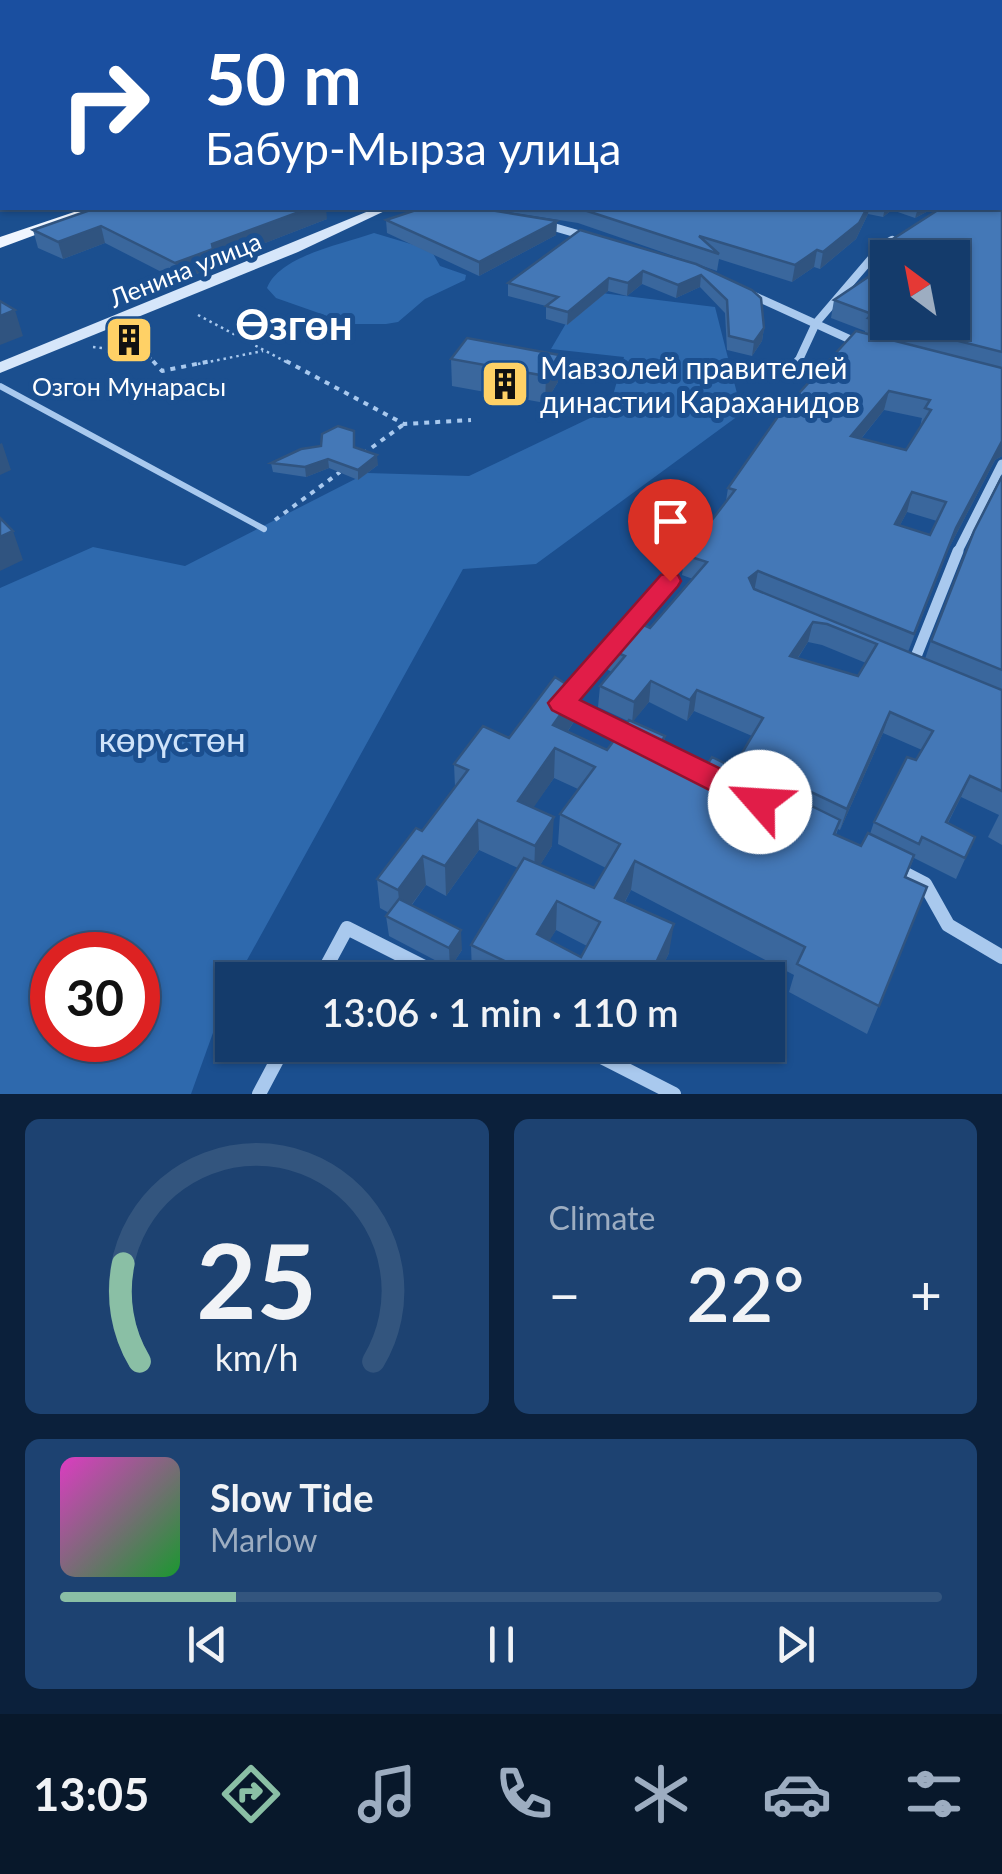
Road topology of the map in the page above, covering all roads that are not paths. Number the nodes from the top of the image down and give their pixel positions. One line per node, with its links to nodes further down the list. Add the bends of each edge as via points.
1 (94, 210): 6 (main road)
2 (380, 210): 10 (main road, Ленина улица)
3 (536, 224): 5 (street)
4 (899, 236): 8 (street, via 882,246)
5 (591, 238)
6 (0, 243)
7 (748, 293): 8 (street)
8 (816, 323): 9 (street); 11 (street)
9 (871, 346)
10 (0, 368)
11 (790, 378)
12 (0, 386): 14 (lane)
13 (1002, 464): 17 (street, via 959,548)
14 (264, 529)
15 (670, 581): 19 (street, via 562,703)
16 (895, 658): 17 (street)
17 (913, 665): 18 (street)
18 (930, 672)
19 (718, 780)
20 (890, 866): 21 (street, via 925,884 948,925)
21 (1002, 956)
22 (328, 962): 23 (street, via 346,928)
23 (414, 962)
24 (276, 1062): 26 (street)
25 (611, 1062): 27 (street)
26 (259, 1094)
27 (674, 1094)

